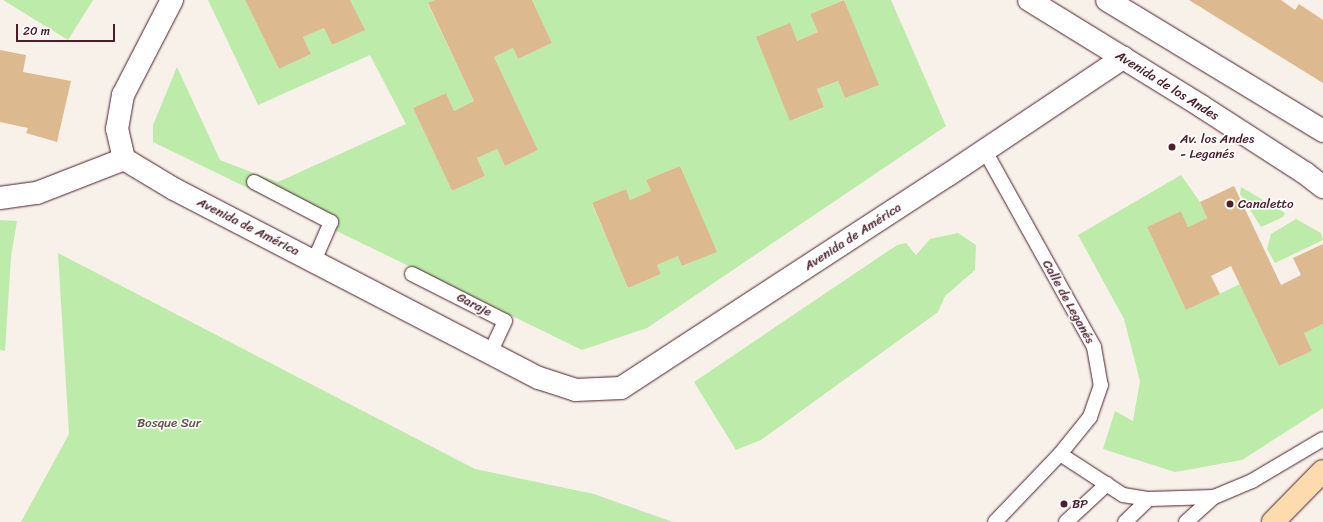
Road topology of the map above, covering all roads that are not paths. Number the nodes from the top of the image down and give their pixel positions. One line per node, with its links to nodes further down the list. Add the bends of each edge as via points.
1 (172, 0): 7 (street, via 123,95 117,129)
2 (1029, 0): 4 (street, Avenida de los Andes)
3 (1107, 0): 5 (street)
4 (1123, 58): 6 (street, Avenida de América); 9 (street, Avenida de los Andes, via 1298,168)
5 (1323, 130)
6 (985, 151): 13 (street, Avenida de América, via 621,388 575,390 539,378); 15 (lane, Calle de Leganés, via 1094,347 1101,385 1090,417)
7 (124, 159): 10 (street, via 36,193); 11 (street, Avenida de América, via 174,189)
8 (254, 182): 11 (lane, via 331,222)
9 (1323, 188)
10 (0, 198)
11 (314, 262): 13 (street, Avenida de América)
12 (412, 274): 13 (lane, Garaje, via 504,321)
13 (490, 353)
14 (1323, 439): 18 (lane, via 1252,481)
15 (1060, 454): 17 (lane); 20 (lane, Calle de Leganés)
16 (1323, 471): 24 (highway)
17 (1107, 484): 19 (lane, via 1123,495); 21 (lane)
18 (1214, 497): 19 (lane); 23 (lane)
19 (1148, 499): 22 (lane)
20 (995, 522)
21 (1066, 522)
22 (1125, 522)
23 (1186, 522)
24 (1273, 522)

